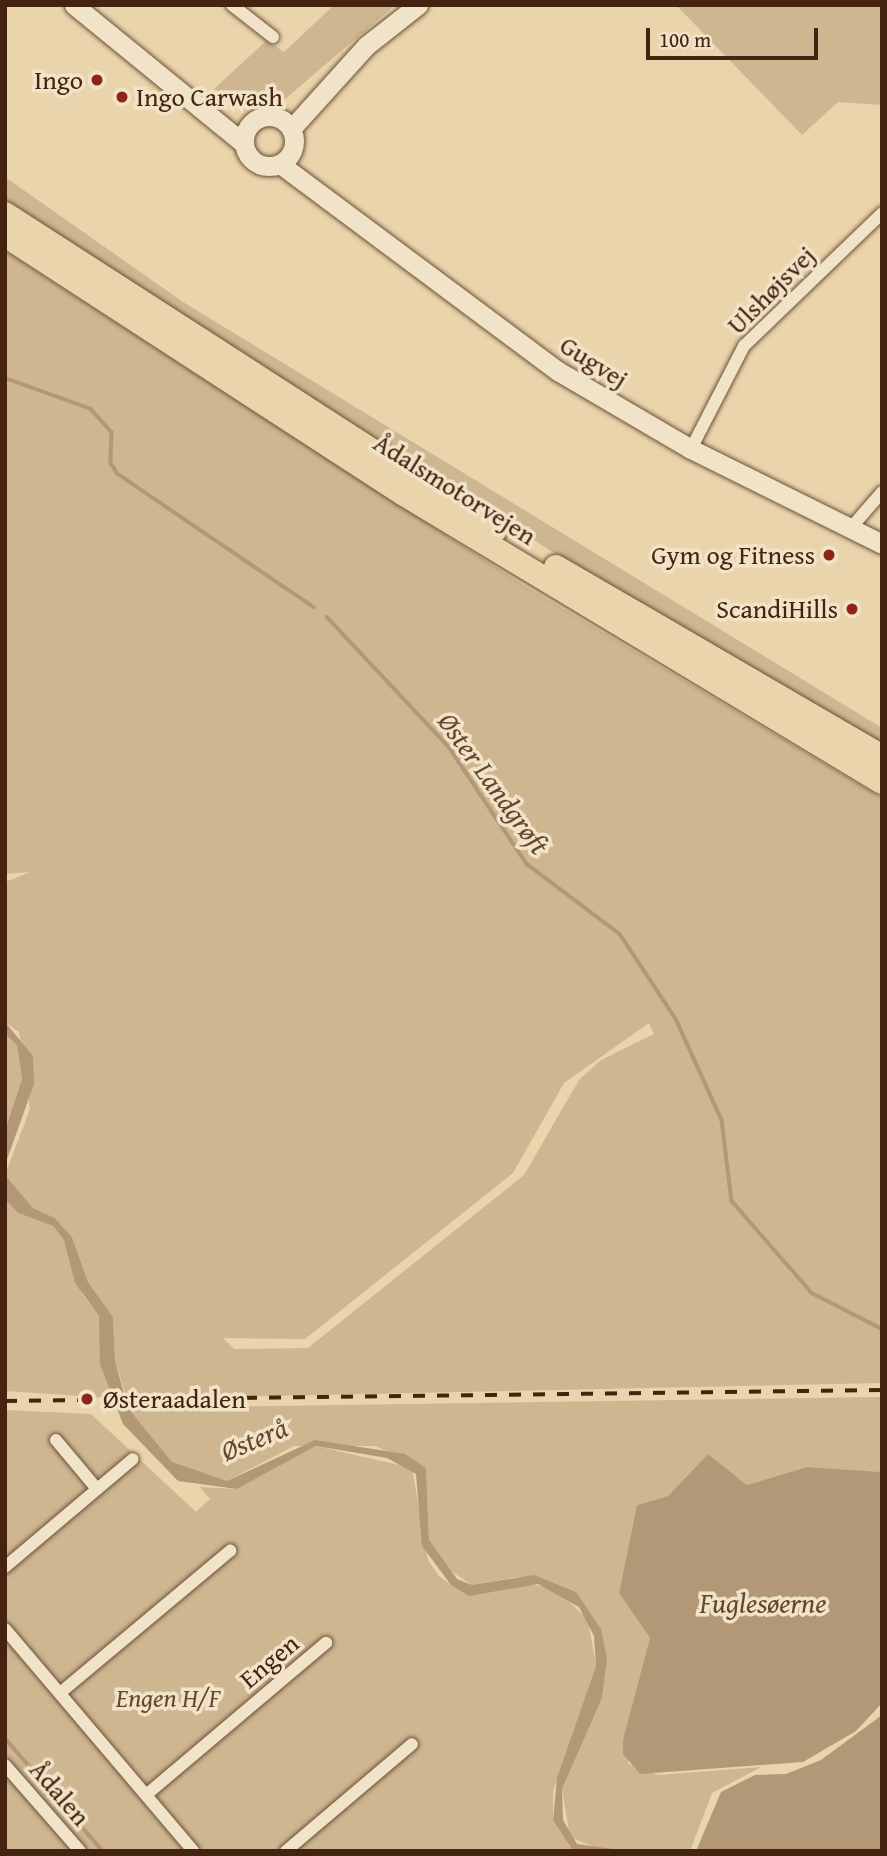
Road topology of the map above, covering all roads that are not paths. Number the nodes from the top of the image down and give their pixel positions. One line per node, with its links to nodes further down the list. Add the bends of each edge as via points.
1 (74, 5): 5 (street)
2 (232, 5): 4 (street)
3 (418, 5): 7 (street)
4 (273, 37)
5 (197, 99): 6 (street); 8 (street)
6 (257, 119): 7 (street); 8 (street)
7 (287, 125): 9 (street)
8 (243, 143): 9 (street, Gugvej, via 253,162)
9 (286, 158): 13 (street, Gugvej, via 306,179 537,357)
10 (882, 213): 13 (street, Ulshøjsvej, via 744,345)
11 (5, 214): 17 (highway, Ådalsmotorvejen, via 498,531)
12 (5, 234): 18 (highway, Ådalsmotorvejen, via 404,494)
13 (691, 449): 15 (street, Gugvej)
14 (882, 492): 15 (street)
15 (850, 529): 16 (street, Gugvej)
16 (882, 544)
17 (882, 757)
18 (882, 782)
19 (56, 1440): 21 (street)
20 (133, 1459): 21 (street)
21 (97, 1489): 23 (street)
22 (230, 1551): 26 (street)
23 (5, 1567)
24 (5, 1629): 26 (street)
25 (326, 1643): 29 (street, Engen)
26 (60, 1693): 29 (street)
27 (412, 1744): 32 (street)
28 (5, 1765): 30 (street, Ådalen)
29 (146, 1795): 31 (street)
30 (80, 1851)
31 (193, 1851)
32 (286, 1851)

